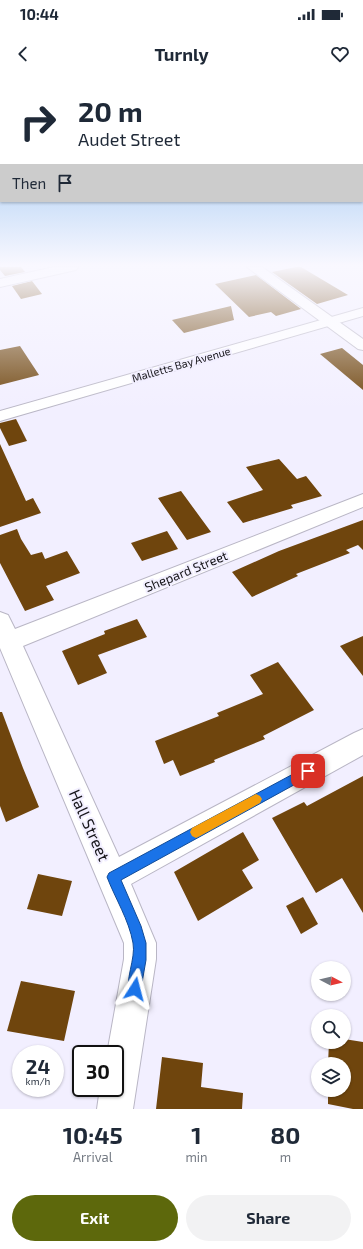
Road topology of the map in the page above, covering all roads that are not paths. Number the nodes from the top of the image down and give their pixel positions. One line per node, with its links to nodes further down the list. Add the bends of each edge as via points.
1 (318, 315): 3 (street)
2 (352, 315): 3 (street, Malletts Bay Avenue)
3 (328, 322): 4 (street); 5 (street, Malletts Bay Avenue)
4 (363, 346)
5 (0, 416)
6 (363, 500): 7 (street, Shepard Street)
7 (5, 631): 9 (street, Hall Street)
8 (363, 741): 9 (street)
9 (113, 877): 10 (street, Hall Street, via 140,943 140,960)
10 (115, 1109)

